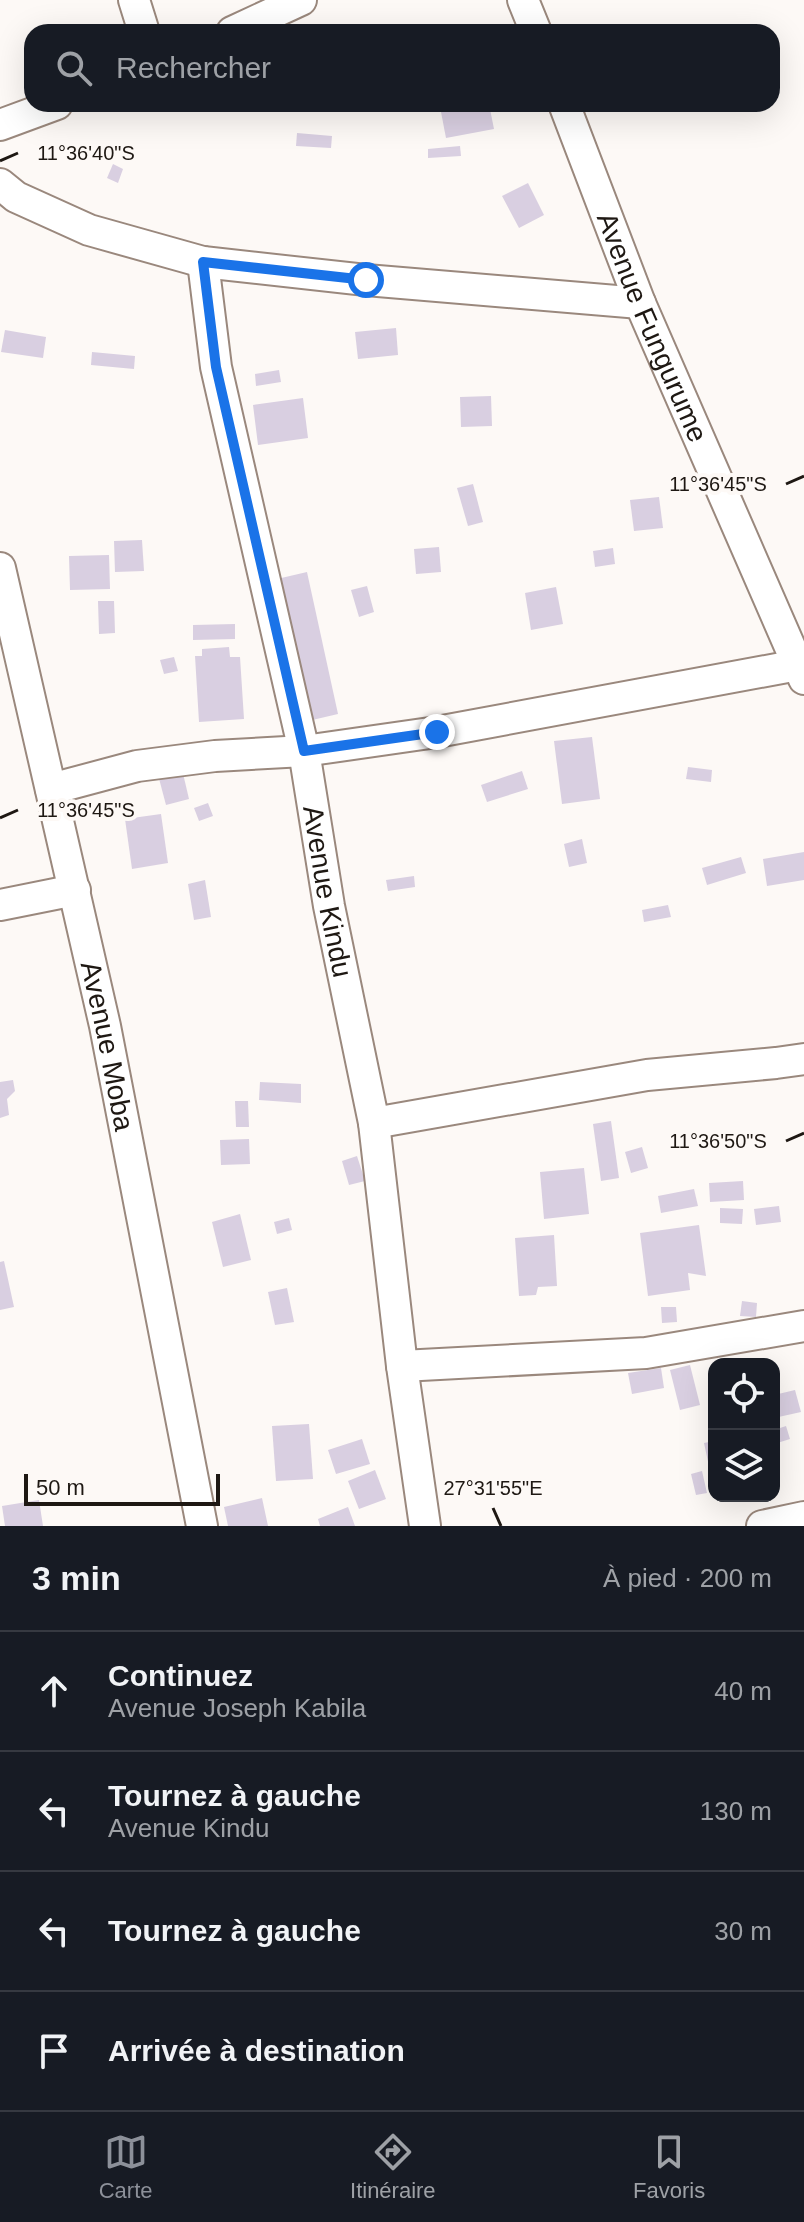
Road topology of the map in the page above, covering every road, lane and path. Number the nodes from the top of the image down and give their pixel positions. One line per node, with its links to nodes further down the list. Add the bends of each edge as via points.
1 (134, 0): 4 (street)
2 (301, 0): 5 (street)
3 (523, 0): 6 (street)
4 (142, 24)
5 (249, 24)
6 (533, 24)
7 (35, 112): 9 (street)
8 (567, 112): 12 (street, Avenue Fungurume)
9 (0, 125)
10 (0, 184): 11 (street, via 16,197 89,230)
11 (203, 262): 12 (street); 15 (street, Avenue Kindu, via 216,367)
12 (640, 303): 14 (street, Avenue Fungurume)
13 (0, 568): 16 (street, Avenue Moba)
14 (801, 672): 15 (street)
15 (304, 751): 16 (street, via 137,766); 20 (street, Avenue Kindu, via 329,906)
16 (51, 789): 17 (street, Avenue Moba)
17 (75, 890): 18 (street); 24 (street, Avenue Moba)
18 (0, 905)
19 (804, 1059): 20 (street, via 647,1075)
20 (374, 1123): 22 (street, Avenue Kindu)
21 (804, 1326): 22 (street, via 646,1353)
22 (402, 1366): 25 (street, Avenue Kindu)
23 (804, 1517): 26 (street)
24 (202, 1526)
25 (425, 1526)
26 (762, 1526)

